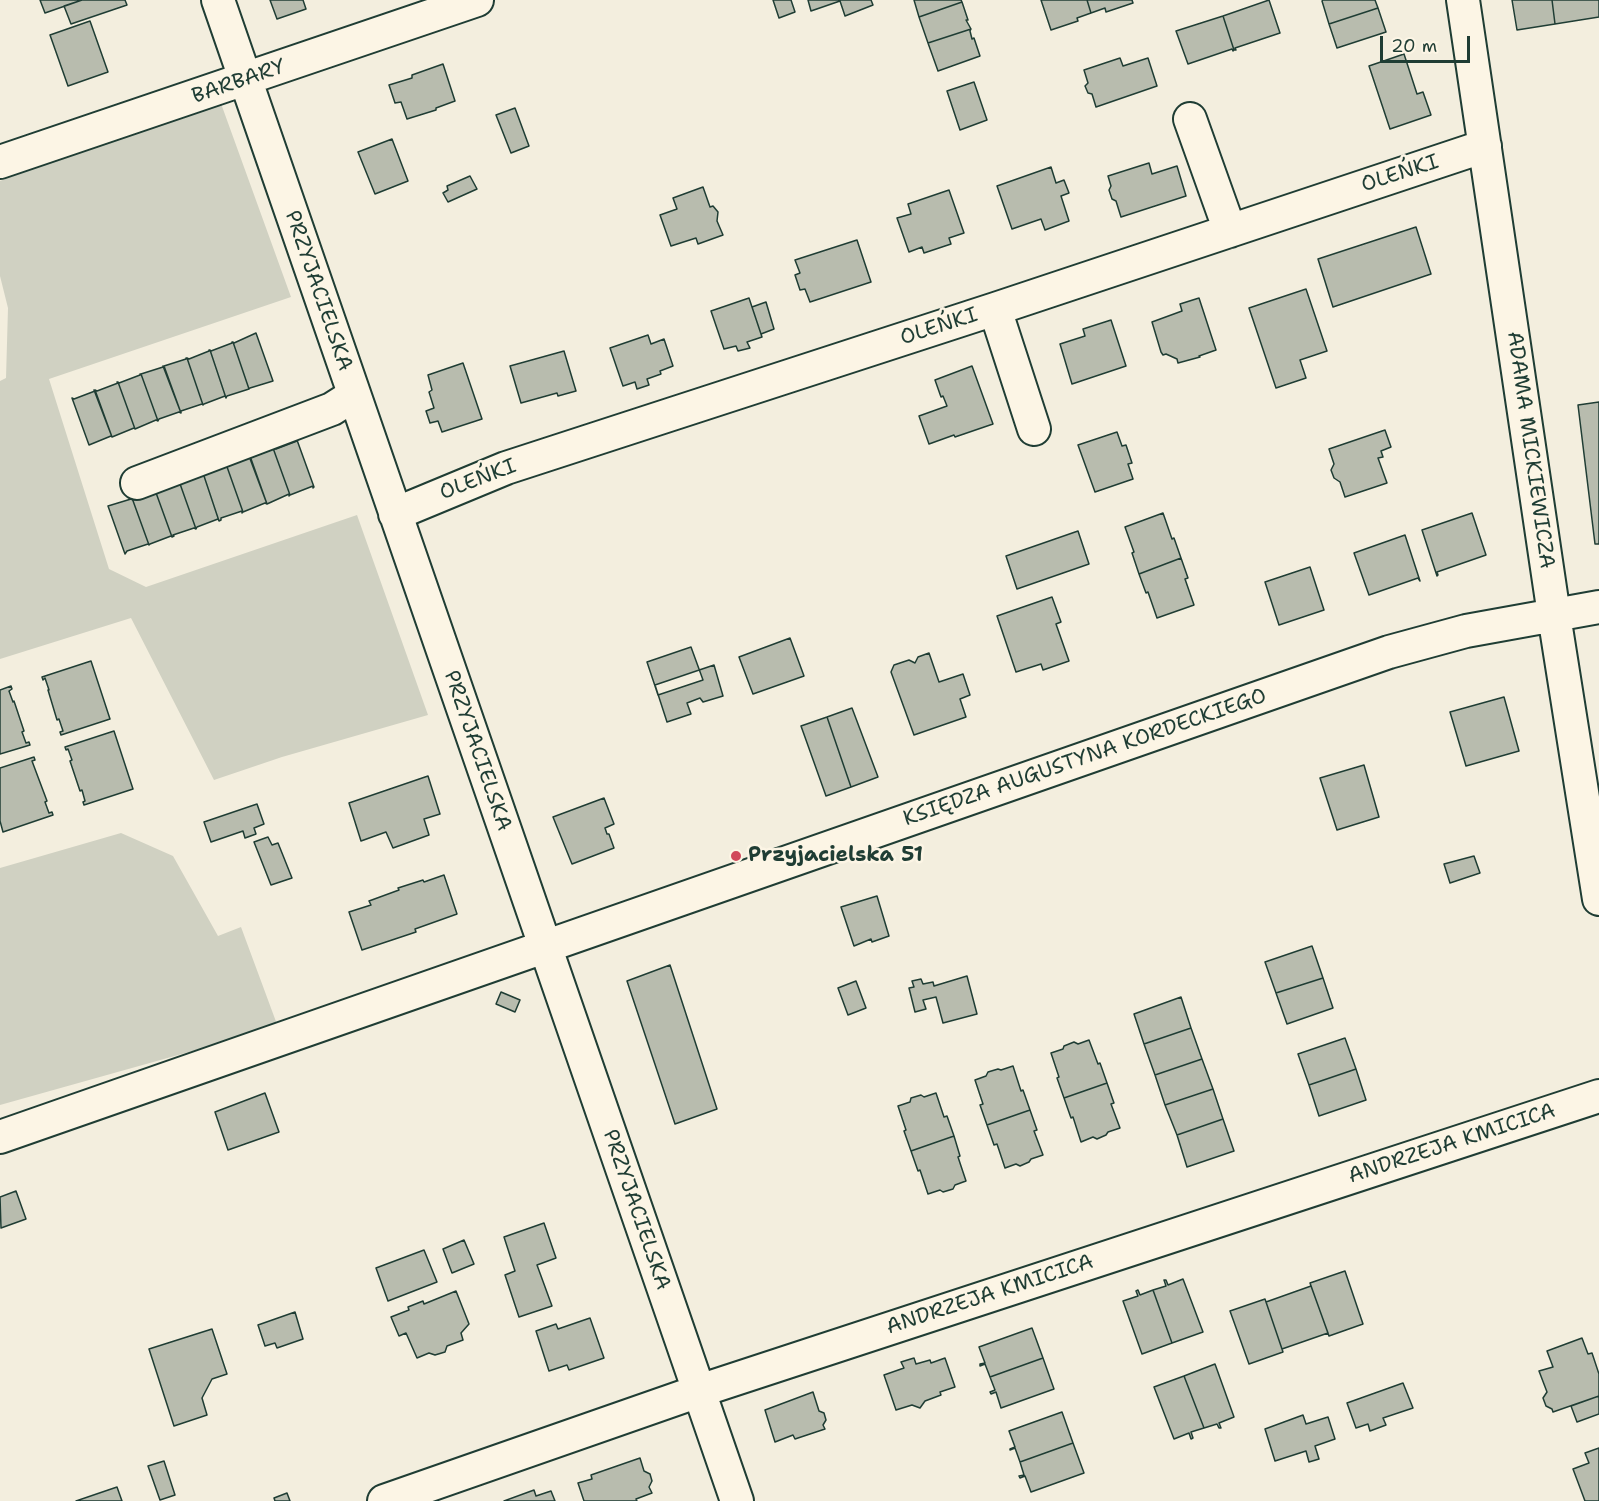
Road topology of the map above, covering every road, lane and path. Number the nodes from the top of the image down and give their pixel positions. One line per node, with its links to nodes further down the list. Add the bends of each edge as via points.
1 (218, 0): 4 (street, PRZYJACIELSKA)
2 (477, 0): 4 (street, BARBARY)
3 (1462, 0): 6 (street, ADAMA MICKIEWICZA)
4 (246, 79): 7 (street, BARBARY); 10 (street, PRZYJACIELSKA)
5 (1190, 119): 8 (street)
6 (1485, 146): 8 (street, OLEŃKI); 15 (street, ADAMA MICKIEWICZA)
7 (0, 162)
8 (1230, 231): 9 (street, OLEŃKI)
9 (995, 309): 11 (street); 13 (street, OLEŃKI, via 506,468)
10 (354, 395): 12 (street, via 332,409); 13 (street, PRZYJACIELSKA)
11 (1034, 429)
12 (137, 483)
13 (395, 514): 17 (street, PRZYJACIELSKA)
14 (1599, 608): 15 (street, KSIĘDZA AUGUSTYNA KORDECKIEGO)
15 (1554, 615): 16 (street, ADAMA MICKIEWICZA); 17 (street, KSIĘDZA AUGUSTYNA KORDECKIEGO, via 1466,631 1389,652)
16 (1599, 899)
17 (544, 947): 19 (street, KSIĘDZA AUGUSTYNA KORDECKIEGO); 20 (street, PRZYJACIELSKA)
18 (1599, 1096): 20 (street, ANDRZEJA KMICICA)
19 (0, 1137)
20 (699, 1391): 21 (street, ANDRZEJA KMICICA); 22 (street, PRZYJACIELSKA)
21 (384, 1501)
22 (737, 1501)

